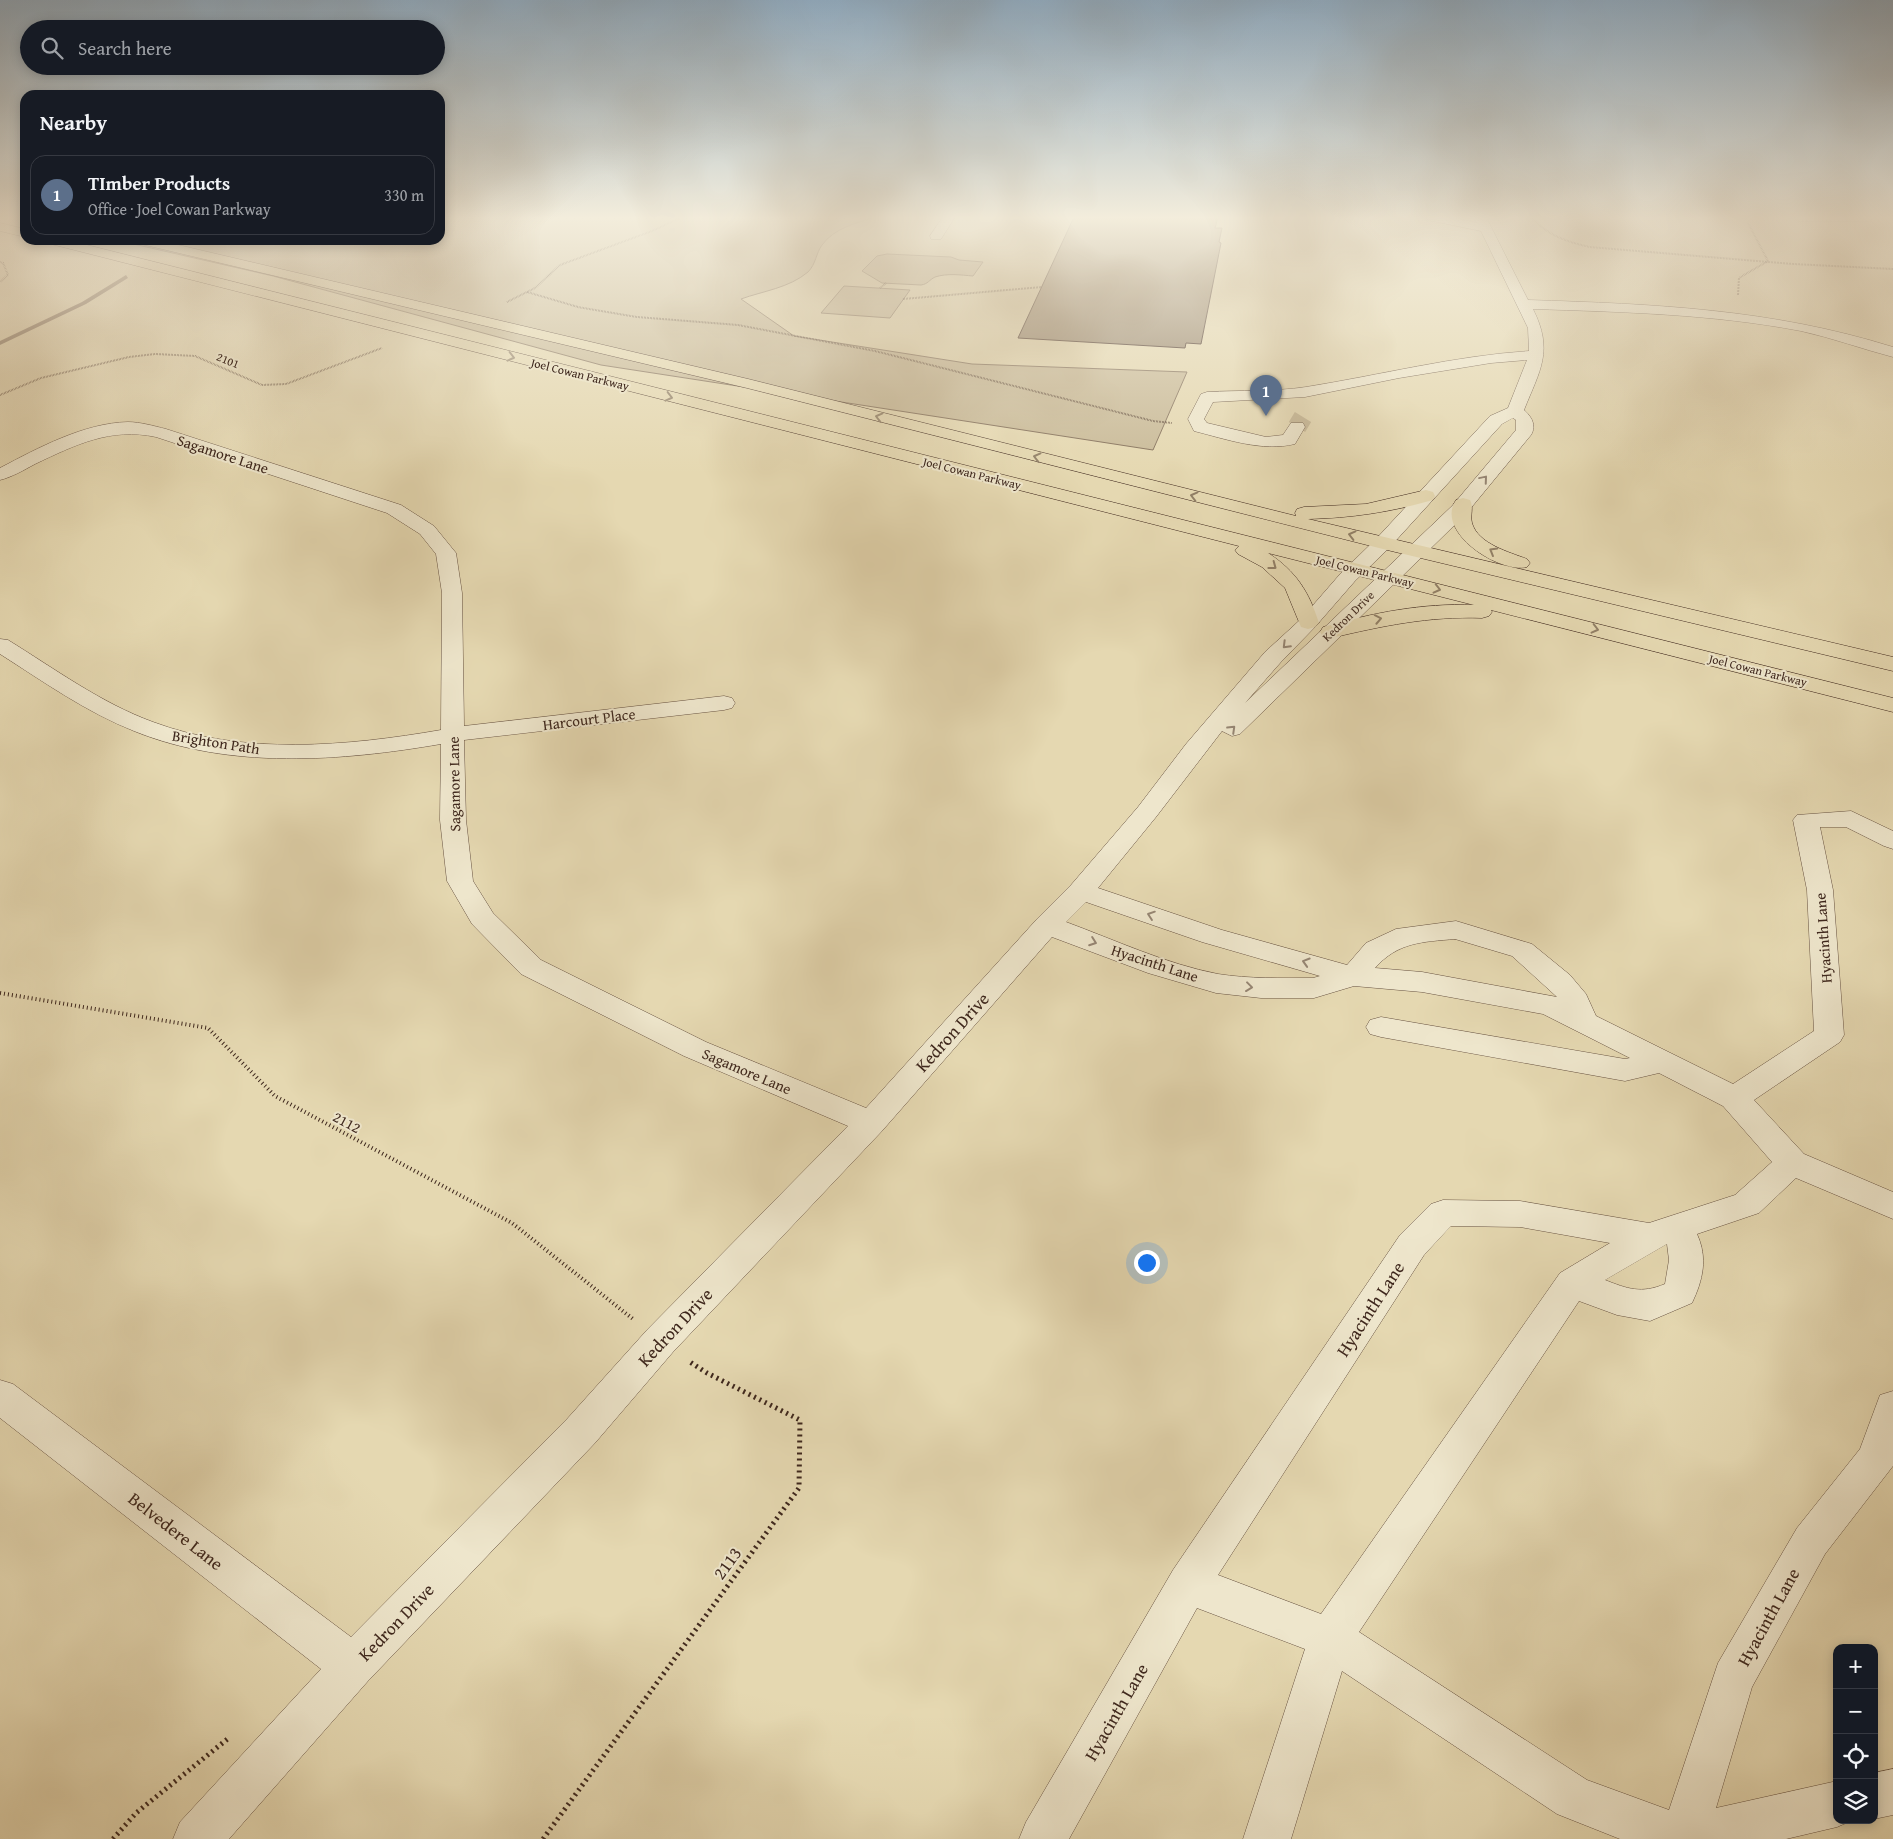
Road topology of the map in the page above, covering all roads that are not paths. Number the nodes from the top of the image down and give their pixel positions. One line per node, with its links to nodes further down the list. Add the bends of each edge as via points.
1 (299, 303): 8 (main road, Joel Cowan Parkway, one-way to 8)
2 (406, 303): 13 (main road, Joel Cowan Parkway, one-way to 2, via 748,384)
3 (1525, 304): 4 (street, via 1683,310 1738,316 1804,326); 5 (street, via 1535,328)
4 (1893, 352)
5 (1534, 363): 6 (street, via 1491,366 1474,361); 7 (street)
6 (1305, 392): 6 (street, via 1207,396 1196,419 1200,426 1239,438 1266,442 1289,440 1312,397)
7 (1515, 411): 11 (street, Kedron Drive, via 1496,420); 12 (street, Kedron Drive, one-way to 7, via 1525,431 1524,419)
8 (969, 473): 10 (main road, Joel Cowan Parkway); 14 (main road, via 1038,481 1346,554)
9 (0, 475): 23 (street, Sagamore Lane, via 58,448 124,427 160,433 394,509 427,530 446,553 452,593)
10 (1011, 483): 15 (main road, Joel Cowan Parkway); 17 (main road, one-way to 17, via 1062,504 1256,553 1291,579 1301,597)
11 (1426, 496): 13 (main road, via 1351,513); 14 (street, Kedron Drive)
12 (1463, 504): 14 (street, Kedron Drive); 20 (main road, one-way to 12, via 1831,638 1528,566 1492,552 1469,534 1463,523)
13 (1256, 511): 14 (main road, Joel Cowan Parkway, one-way to 13)
14 (1401, 547): 15 (street, Kedron Drive); 15 (street, Kedron Drive); 20 (main road, Joel Cowan Parkway)
15 (1373, 573): 16 (main road, Joel Cowan Parkway, one-way to 16); 17 (street, Kedron Drive); 18 (street, Kedron Drive); 20 (main road, via 1419,567 1463,571 1831,658)
16 (1550, 618): 18 (main road, one-way to 16, via 1413,612 1459,610); 22 (main road, Joel Cowan Parkway, one-way to 22)
17 (1308, 622): 24 (street, Kedron Drive, one-way to 24, via 1273,657 1194,749)
18 (1331, 632): 24 (street, Kedron Drive, one-way to 18)
19 (0, 645): 23 (street, Brighton Path, via 114,713 164,734 198,742 276,751 318,751 391,745)
20 (1893, 664)
21 (724, 703): 23 (street, Harcourt Place)
22 (1893, 705)
23 (454, 735): 33 (street, Sagamore Lane, via 453,820 460,881 482,918 531,967 695,1050)
24 (1148, 812): 26 (street, Kedron Drive)
25 (1893, 841): 32 (street, Hyacinth Lane, via 1852,819 1806,820 1820,890 1829,1035)
26 (1081, 891): 27 (street, Kedron Drive); 28 (street, Hyacinth Lane, one-way to 26, via 1212,936)
27 (1047, 925): 28 (street, Hyacinth Lane, one-way to 28, via 1158,966 1216,983 1261,988 1314,988); 33 (street, Kedron Drive)
28 (1353, 976): 29 (street, Hyacinth Lane, via 1422,982 1550,1004); 29 (street, via 1376,949 1406,935 1456,930 1522,950 1560,982 1576,1001)
29 (1582, 1021): 31 (street, Hyacinth Lane)
30 (1381, 1026): 31 (street, via 1625,1070)
31 (1662, 1062): 32 (street, Hyacinth Lane)
32 (1734, 1098): 34 (street, Hyacinth Lane)
33 (871, 1123): 42 (street, Kedron Drive, via 660,1341 582,1431)
34 (1792, 1163): 35 (street, Hyacinth Lane); 36 (street, Hyacinth Lane, via 1746,1204)
35 (1893, 1206)
36 (1663, 1231): 37 (street, Hyacinth Lane); 37 (street, via 1685,1242 1688,1268 1679,1293 1650,1306 1617,1300); 40 (street, Hyacinth Lane, via 1520,1214 1443,1213 1412,1245)
37 (1572, 1283): 41 (street, Hyacinth Lane)
38 (0, 1396): 42 (street, Belvedere Lane)
39 (1892, 1413): 49 (street, Hyacinth Lane, via 1877,1458 1811,1541 1734,1678)
40 (1188, 1584): 41 (street); 47 (street, Hyacinth Lane)
41 (1330, 1638): 48 (street, Hyacinth Lane); 49 (street, via 1573,1798)
42 (353, 1666): 46 (street, Kedron Drive)
43 (1893, 1792): 44 (street)
44 (1878, 1795)
45 (1833, 1805): 49 (street)
46 (197, 1839)
47 (1043, 1839)
48 (1267, 1839)
49 (1683, 1839)

